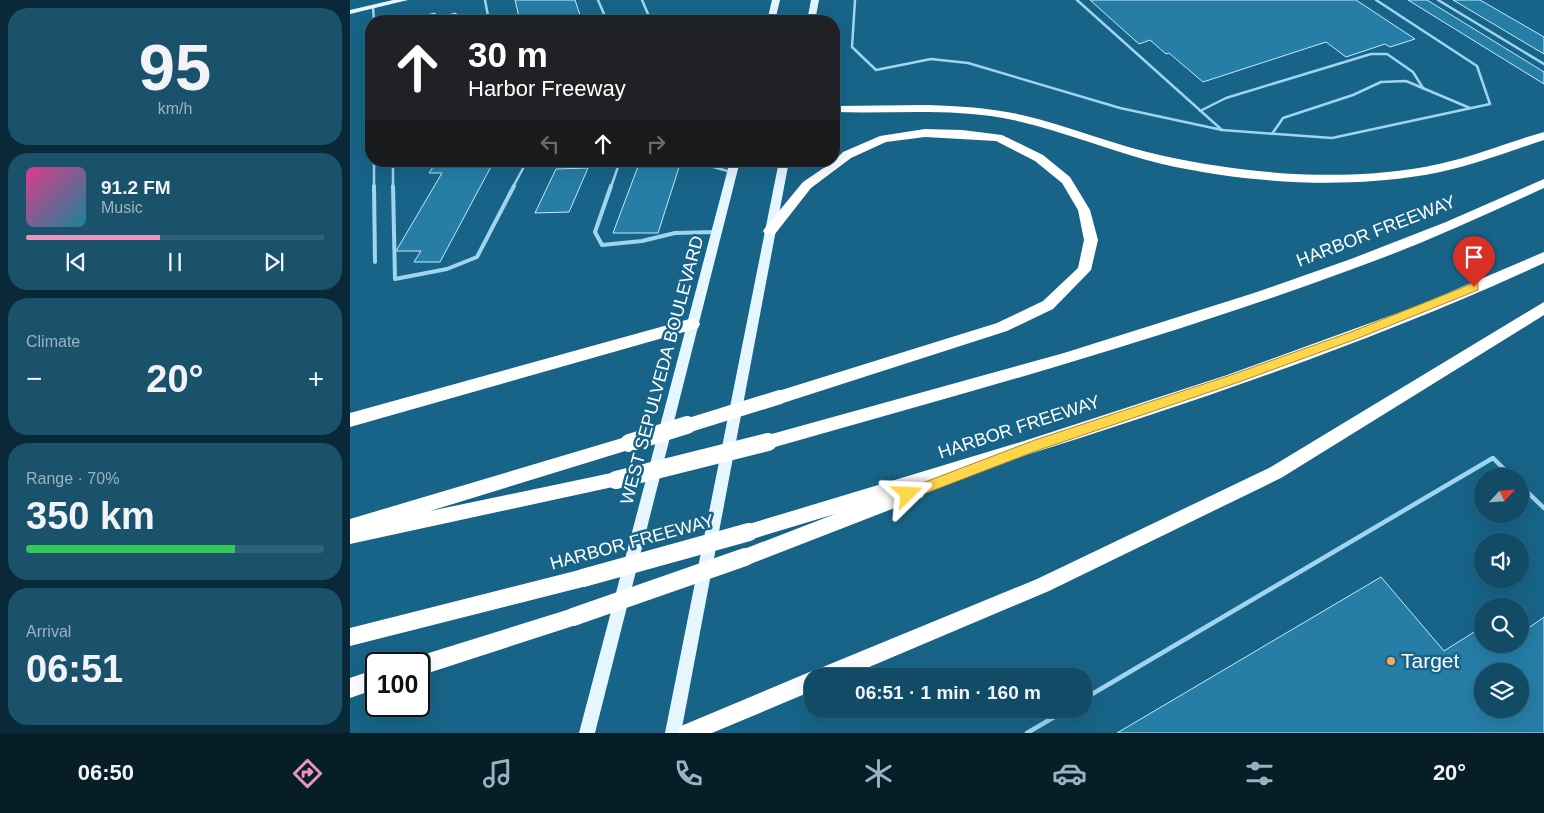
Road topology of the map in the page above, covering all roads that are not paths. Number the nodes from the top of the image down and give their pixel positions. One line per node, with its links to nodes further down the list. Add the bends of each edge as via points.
1 (404, 0): 11 (main road)
2 (485, 0): 14 (lane)
3 (598, 0): 15 (lane)
4 (642, 0): 16 (lane)
5 (776, 0): 17 (main road)
6 (815, 0): 18 (main road)
7 (855, 0): 24 (lane, via 852,47 876,70 931,59 968,63 1120,108)
8 (1078, 0): 23 (lane)
9 (1376, 0): 21 (lane, via 1477,66 1490,104)
10 (1438, 0): 19 (lane)
11 (373, 7): 12 (main road); 13 (lane)
12 (350, 12)
13 (374, 15)
14 (488, 15)
15 (604, 15)
16 (648, 15)
17 (772, 15)
18 (812, 15)
19 (1544, 64)
20 (1423, 88): 21 (lane); 23 (lane, via 1413,72 1387,54 1371,54 1226,98); 25 (lane, via 1406,81 1381,82 1353,95 1283,118)
21 (1470, 108): 25 (lane, via 1332,138)
22 (840, 109): 26 (highway, via 928,108 985,112 1043,124 1131,152 1201,168 1284,176 1363,176 1423,171 1464,163)
23 (1200, 111): 24 (lane)
24 (1222, 130): 25 (lane)
25 (1272, 134)
26 (1544, 136)
27 (840, 160): 49 (highway, bridge, via 884,139 925,133 998,138 1039,158 1066,180 1084,210 1091,240 1084,270 1048,305 1002,327)
28 (374, 167): 39 (lane)
29 (393, 167): 30 (lane, via 395,278 431,273 477,257)
30 (524, 167)
31 (618, 167): 36 (lane, via 595,232 602,244 642,241 675,233)
32 (734, 167): 36 (main road, WEST SEPULVEDA BOULEVARD)
33 (783, 167): 37 (main road)
34 (831, 167): 37 (highway, bridge, via 807,185)
35 (1544, 183): 50 (highway, HARBOR FREEWAY, bridge, via 1474,216 1341,269 1190,320 984,381 768,442 616,480)
36 (717, 231): 41 (main road, WEST SEPULVEDA BOULEVARD)
37 (770, 231): 60 (main road)
38 (1544, 258): 43 (highway, HARBOR FREEWAY, via 1363,332)
39 (375, 262)
40 (1544, 308): 53 (highway, via 1275,473 1043,585)
41 (693, 324): 42 (highway); 59 (main road, WEST SEPULVEDA BOULEVARD)
42 (350, 420)
43 (1035, 446): 51 (highway, HARBOR FREEWAY, bridge, via 749,532); 52 (highway, bridge, via 746,556 573,617)
44 (1476, 468): 45 (lane, via 1493,458)
45 (1503, 468)
46 (1474, 469): 57 (lane)
47 (1529, 494): 48 (lane)
48 (1544, 508)
49 (350, 527)
50 (350, 536)
51 (350, 637)
52 (430, 662)
53 (844, 668)
54 (365, 683): 56 (highway)
55 (804, 684): 61 (highway)
56 (350, 688)
57 (1092, 694)
58 (1053, 718): 62 (lane)
59 (587, 733)
60 (673, 733)
61 (688, 733)
62 (1027, 733)

